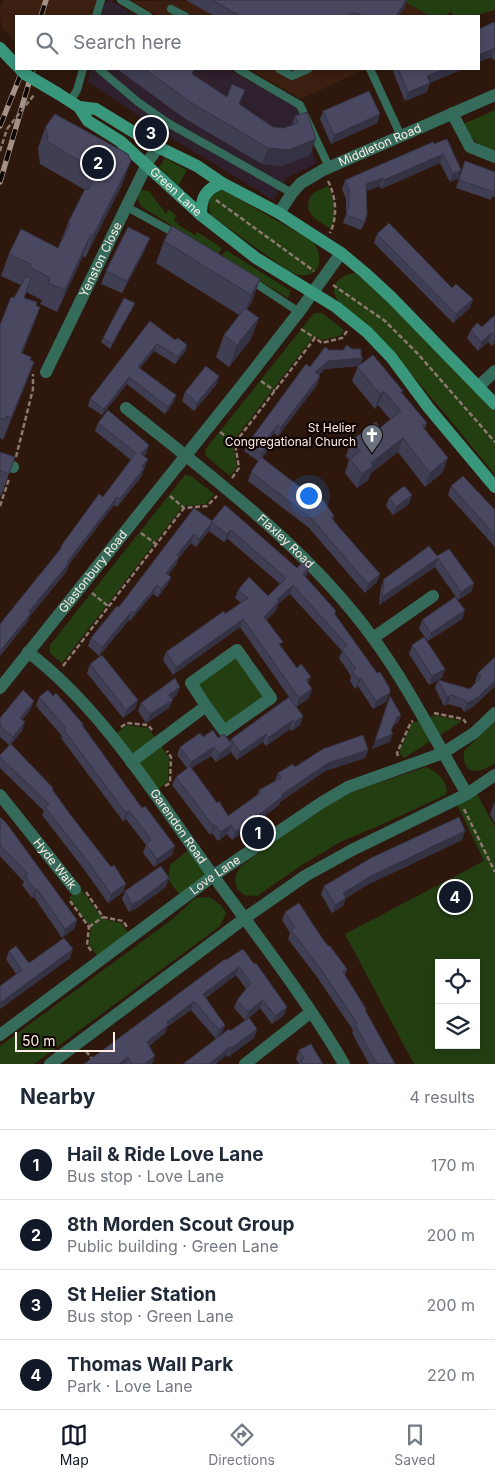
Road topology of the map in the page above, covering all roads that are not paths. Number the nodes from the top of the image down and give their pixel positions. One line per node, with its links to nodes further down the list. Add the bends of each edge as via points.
1 (101, 0): 4 (lane)
2 (121, 0): 5 (lane)
3 (171, 9): 6 (lane)
4 (96, 15)
5 (146, 15)
6 (182, 15)
7 (0, 48): 8 (main road)
8 (15, 64)
9 (21, 70): 17 (main road, bridge)
10 (83, 70): 17 (lane)
11 (100, 70): 25 (lane, via 168,123)
12 (240, 70): 23 (lane, via 300,105)
13 (281, 70): 14 (lane, via 292,76)
14 (306, 70)
15 (370, 70): 19 (lane)
16 (495, 95): 18 (street, Middleton Road)
17 (74, 104): 20 (main road, Green Lane, via 96,109); 22 (main road, Green Lane, via 88,121 120,141)
18 (452, 114): 19 (street, Middleton Road); 21 (street, via 470,147)
19 (400, 136): 23 (street, Middleton Road)
20 (158, 147): 22 (street, Yenston Close); 24 (main road, Green Lane)
21 (495, 157)
22 (147, 165): 26 (street, Yenston Close); 28 (main road, Green Lane)
23 (326, 169): 25 (street, Middleton Road)
24 (222, 183): 27 (main road, Green Lane); 28 (main road, via 206,193 201,202)
25 (292, 192): 27 (street, Middleton Road)
26 (127, 207): 29 (lane); 35 (street, Yenston Close)
27 (278, 213): 30 (main road, Green Lane)
28 (201, 215): 32 (main road, Green Lane, via 256,258)
29 (186, 240)
30 (341, 253): 32 (street, Glastonbury Road); 36 (main road, Green Lane, via 391,297)
31 (244, 276): 33 (lane)
32 (312, 292): 33 (street, Glastonbury Road); 42 (main road, Green Lane, via 354,320 376,340)
33 (299, 312): 39 (street, Glastonbury Road)
34 (495, 371): 36 (street)
35 (46, 372)
36 (479, 386): 37 (main road, Green Lane)
37 (495, 404)
38 (126, 408): 39 (street)
39 (186, 456): 44 (street, Flaxley Road, via 304,559); 45 (street, Glastonbury Road)
40 (0, 462): 41 (street)
41 (13, 467)
42 (495, 487)
43 (433, 596): 44 (street)
44 (373, 638): 49 (street, Flaxley Road)
45 (28, 652): 46 (street, Glastonbury Road); 50 (street, Garendon Road, via 91,711)
46 (0, 688)
47 (206, 706): 47 (street, via 191,683 237,650 271,698 224,732); 50 (street)
48 (495, 713): 49 (street, Love Lane, via 474,733)
49 (443, 753): 53 (street, Flaxley Road); 54 (street, Love Lane, via 348,788)
50 (131, 762): 54 (street, Garendon Road)
51 (495, 775): 53 (street)
52 (0, 795): 55 (street, Hyde Walk)
53 (463, 796): 56 (street, via 305,876)
54 (213, 876): 56 (street, Garendon Road); 58 (street, Love Lane)
55 (75, 890)
56 (245, 918): 57 (street, Garendon Road); 59 (street)
57 (311, 1012): 60 (street); 61 (street, Garendon Road)
58 (0, 1035)
59 (50, 1064)
60 (245, 1064)
61 (344, 1064)

